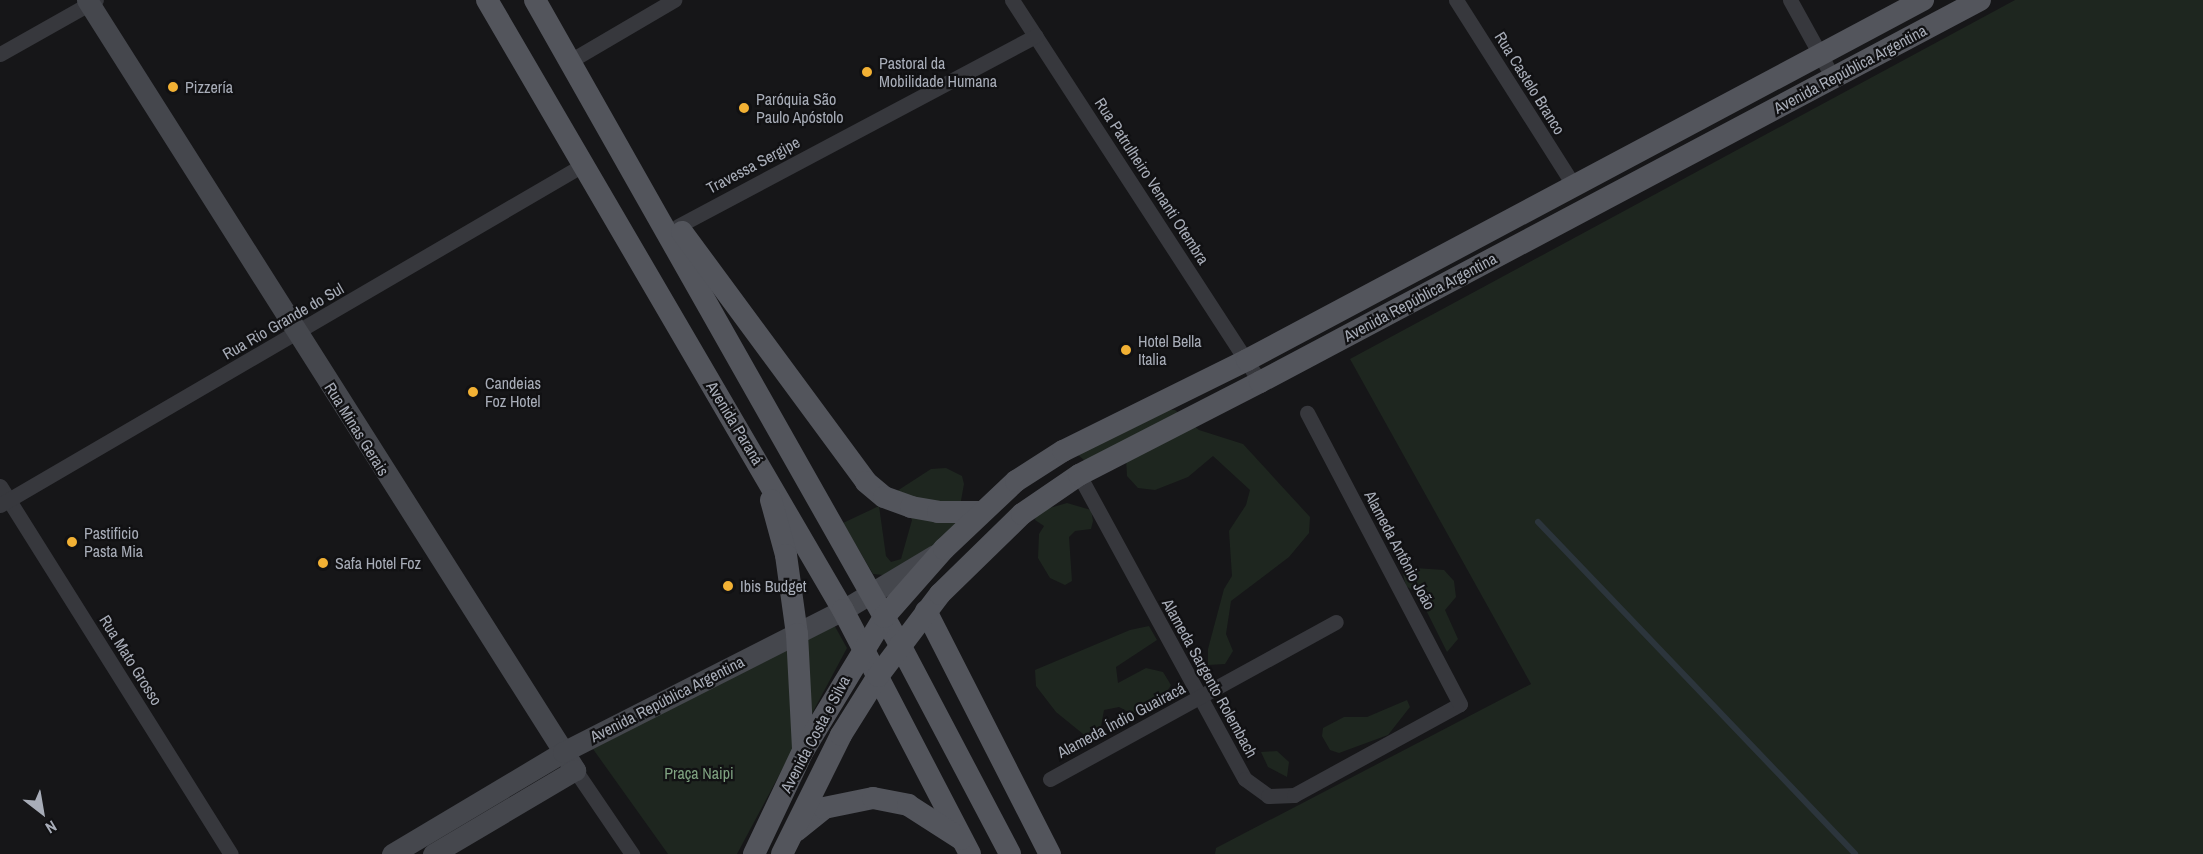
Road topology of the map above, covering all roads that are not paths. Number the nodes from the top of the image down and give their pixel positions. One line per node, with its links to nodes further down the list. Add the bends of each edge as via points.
1 (487, 0): 15 (main road, Avenida Paraná)
2 (535, 0): 13 (main road, Avenida Paraná)
3 (674, 0): 13 (street)
4 (1012, 0): 10 (street, Rua Patrulheiro Venanti Otembra)
5 (1456, 0): 16 (street, Rua Castelo Branco)
6 (1791, 0): 12 (street)
7 (1923, 0): 12 (main road, Avenida República Argentina)
8 (1980, 0): 14 (main road, Avenida República Argentina)
9 (91, 1): 11 (street); 19 (main road, Rua Minas Gerais)
10 (1036, 36): 18 (street, Travessa Sergipe); 20 (street, Rua Patrulheiro Venanti Otembra)
11 (0, 54)
12 (1820, 55): 14 (street); 16 (main road, Avenida República Argentina)
13 (570, 61): 17 (main road, Avenida Paraná)
14 (1833, 78): 21 (main road, Avenida República Argentina)
15 (581, 166): 19 (street, Rua Rio Grande do Sul); 23 (main road, Avenida Paraná)
16 (1574, 186): 20 (main road, Avenida República Argentina)
17 (643, 187): 18 (main road); 29 (main road, Avenida Paraná)
18 (678, 225): 27 (main road, via 866,482 884,497 911,507 938,512)
19 (297, 334): 26 (street, Rua Rio Grande do Sul); 41 (main road, Rua Minas Gerais)
20 (1247, 360): 21 (street, Rua Patrulheiro Venanti Otembra); 27 (main road, Avenida República Argentina, via 1064,451 1016,480)
21 (1260, 382): 24 (main road, Avenida República Argentina)
22 (1307, 413): 39 (street, Alameda Antônio João)
23 (762, 467): 30 (main road, Avenida Paraná); 34 (main road, via 786,555)
24 (1078, 475): 31 (main road, Avenida República Argentina, via 1022,514); 38 (street, Alameda Sargento Rolembach)
25 (0, 486): 26 (street, Rua Mato Grosso)
26 (4, 502): 46 (street, Rua Mato Grosso)
27 (981, 512): 28 (main road, Avenida República Argentina)
28 (944, 549): 29 (main road, Avenida República Argentina); 32 (main road, Avenida República Argentina)
29 (870, 594): 30 (main road, Avenida República Argentina); 32 (main road, Avenida Paraná)
30 (843, 610): 34 (main road, Avenida República Argentina); 36 (main road, Avenida Paraná)
31 (926, 611): 35 (main road, Avenida República Argentina); 52 (main road)
32 (884, 617): 35 (main road, Avenida Paraná); 36 (main road, Avenida Costa e Silva)
33 (1336, 622): 38 (street, Alameda Índio Guairacá)
34 (797, 634): 40 (main road); 41 (main road, Avenida República Argentina)
35 (900, 645): 37 (main road, Avenida Costa e Silva); 51 (main road, Avenida Paraná)
36 (863, 648): 37 (main road, Avenida Paraná); 40 (main road, Avenida Costa e Silva)
37 (878, 676): 44 (main road, Avenida Costa e Silva, via 841,735); 45 (main road, Avenida Paraná)
38 (1200, 698): 39 (street, Alameda Sargento Rolembach, via 1245,780 1268,796 1294,795); 43 (street, Alameda Índio Guairacá)
39 (1461, 704)
40 (803, 751): 50 (main road, Avenida Costa e Silva)
41 (563, 752): 42 (main road, Rua Minas Gerais); 47 (main road, Avenida República Argentina)
42 (575, 770): 48 (main road); 49 (street, Rua Minas Gerais)
43 (1050, 779)
44 (786, 845): 45 (main road, via 824,808 873,798 908,805)
45 (967, 848)
46 (231, 854)
47 (392, 854)
48 (433, 854)
49 (632, 854)
50 (754, 854)
51 (1010, 854)
52 (1050, 854)

